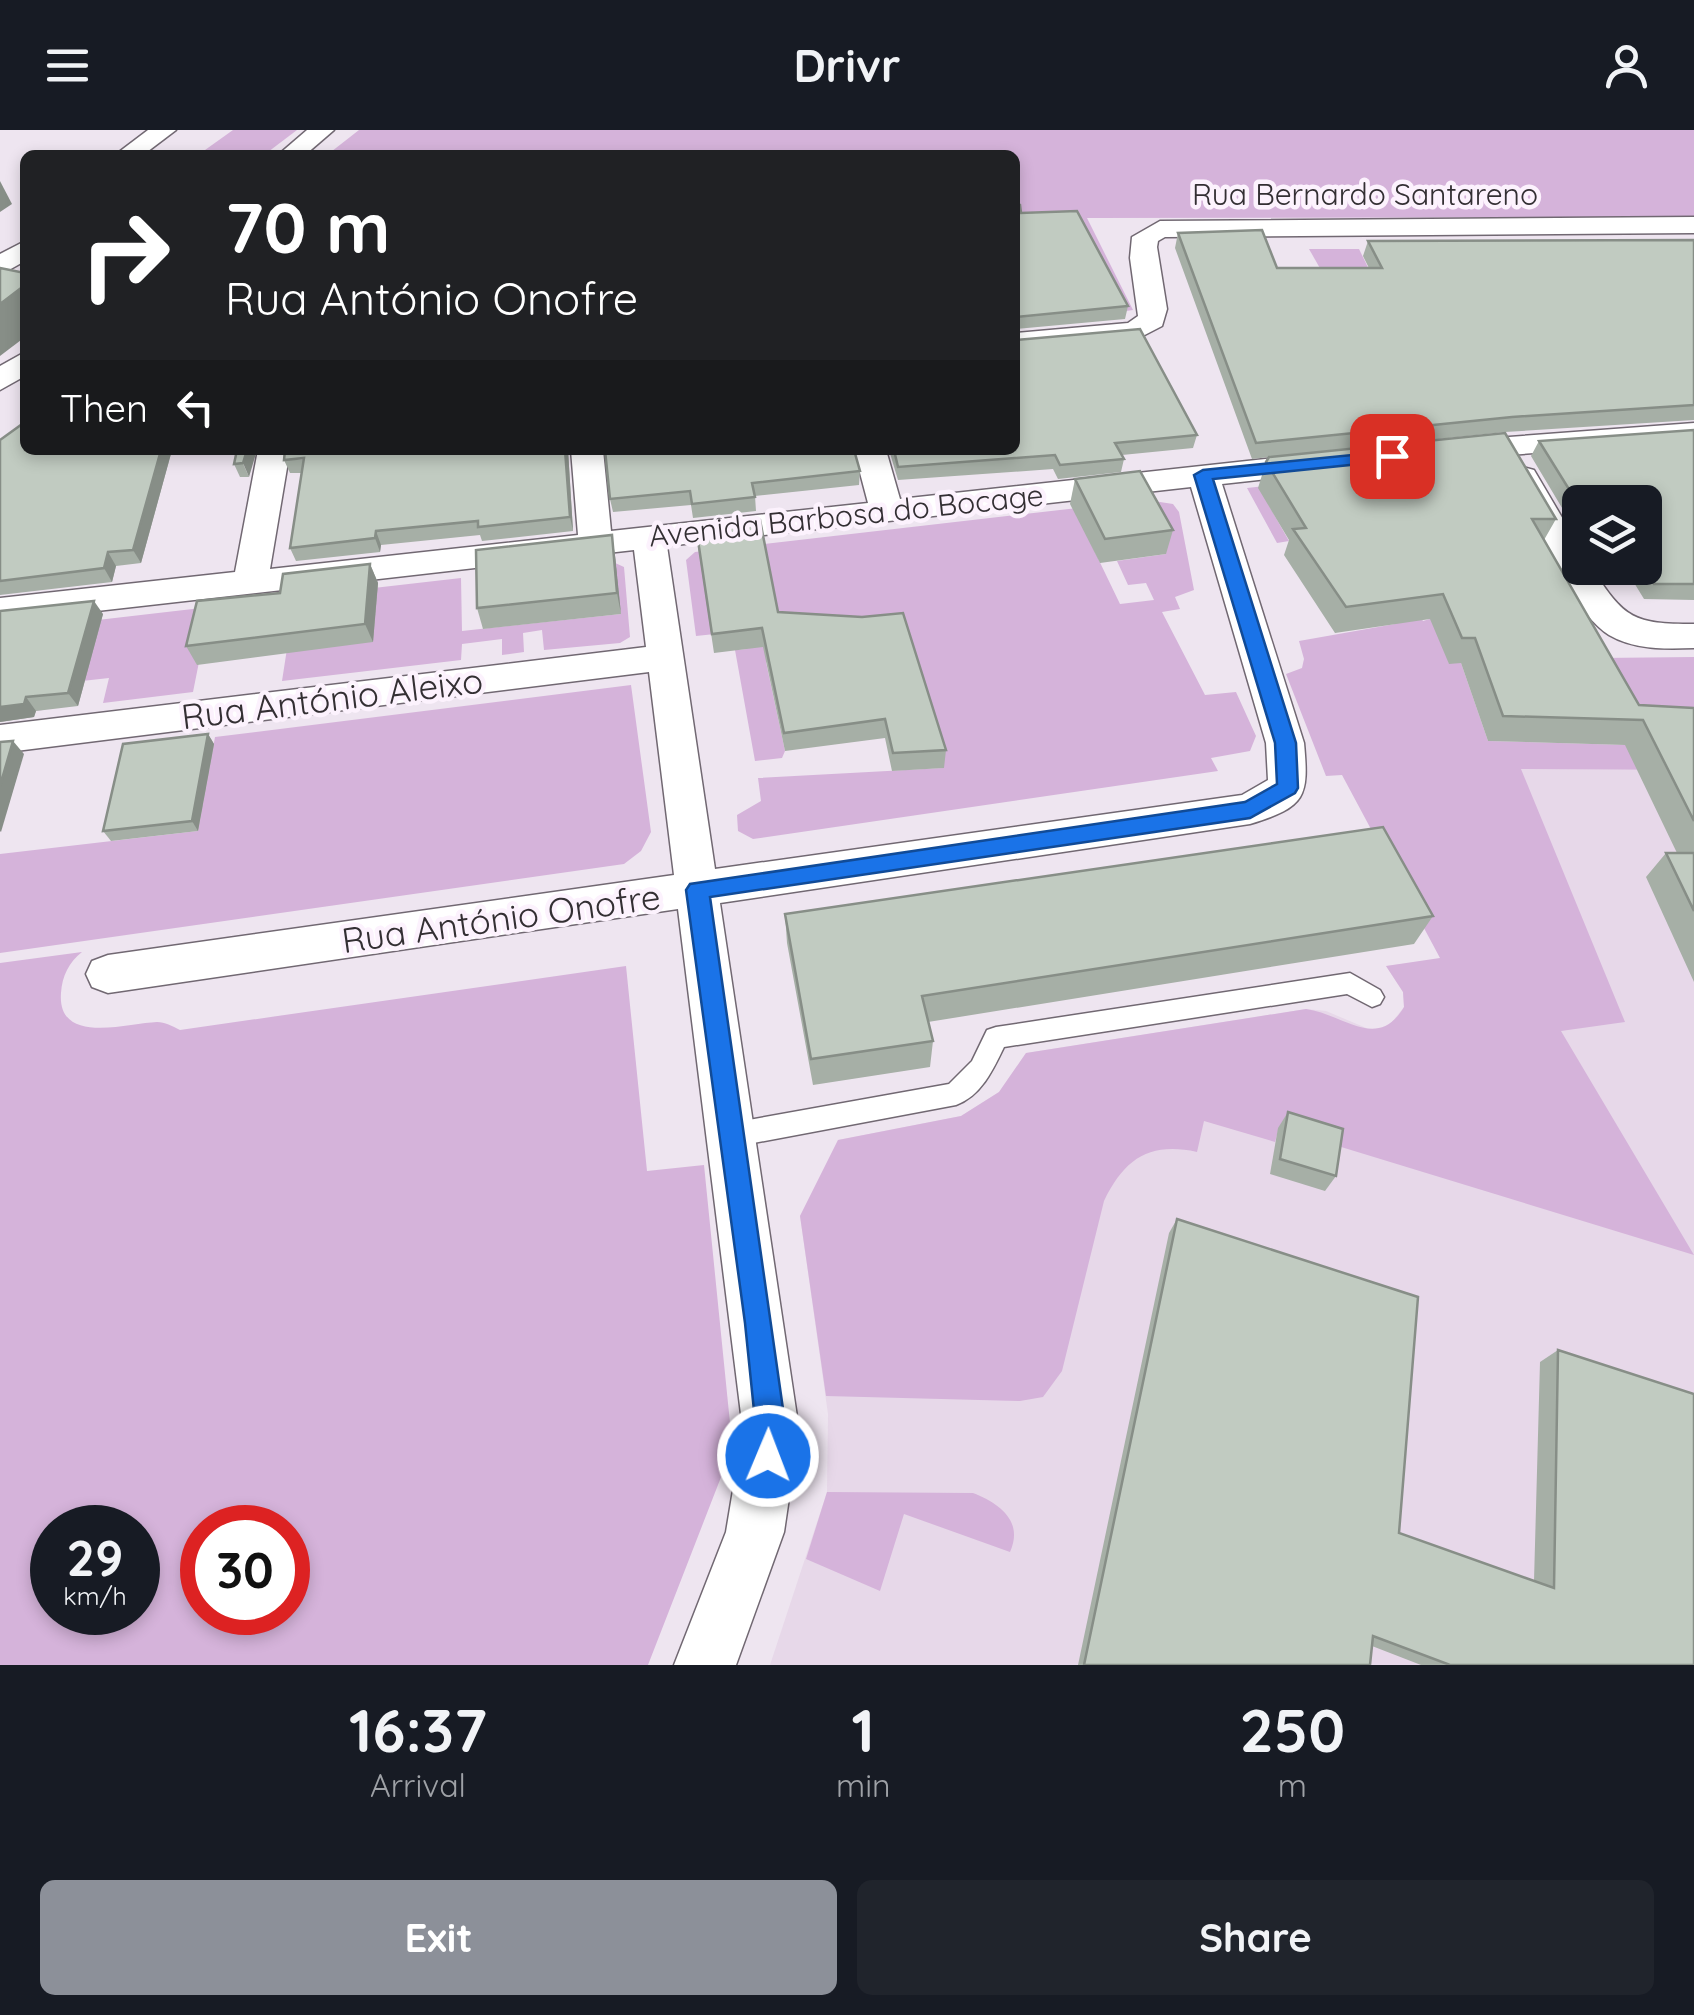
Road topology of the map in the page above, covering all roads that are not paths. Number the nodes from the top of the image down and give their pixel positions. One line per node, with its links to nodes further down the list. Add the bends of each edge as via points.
1 (322, 130): 4 (street)
2 (173, 131): 3 (street)
3 (137, 150)
4 (296, 150)
5 (1694, 225): 8 (street, Rua Bernardo Santareno, via 1160,228 1145,237 1142,251 1155,304 1152,320 1136,331)
6 (18, 236): 7 (street)
7 (0, 266)
8 (1020, 342)
9 (20, 365): 10 (street)
10 (0, 380)
11 (1694, 432): 12 (street)
12 (1505, 445): 13 (street); 24 (street, via 1600,608 1621,627)
13 (1430, 452)
14 (273, 455): 22 (street)
15 (587, 455): 21 (street)
16 (871, 455): 19 (street)
17 (1354, 460): 18 (street, Avenida Barbosa do Bocage)
18 (1203, 475): 19 (street, Avenida Barbosa do Bocage); 27 (street, Rua António Onofre, via 1285,743 1288,788 1250,809)
19 (886, 510): 20 (street, Avenida Barbosa do Bocage)
20 (650, 537): 21 (street, Avenida Barbosa do Bocage); 25 (street)
21 (595, 543): 22 (street, Avenida Barbosa do Bocage)
22 (250, 582): 23 (street, Avenida Barbosa do Bocage)
23 (0, 610)
24 (1694, 636)
25 (663, 658): 26 (street, Rua António Aleixo); 27 (street)
26 (0, 738)
27 (698, 890): 28 (street, Rua António Onofre); 30 (street)
28 (108, 974)
29 (1372, 997): 30 (lane, via 1350,983 996,1038 956,1094)
30 (732, 1135): 31 (street, via 771,1430 755,1532)
31 (706, 1665)

